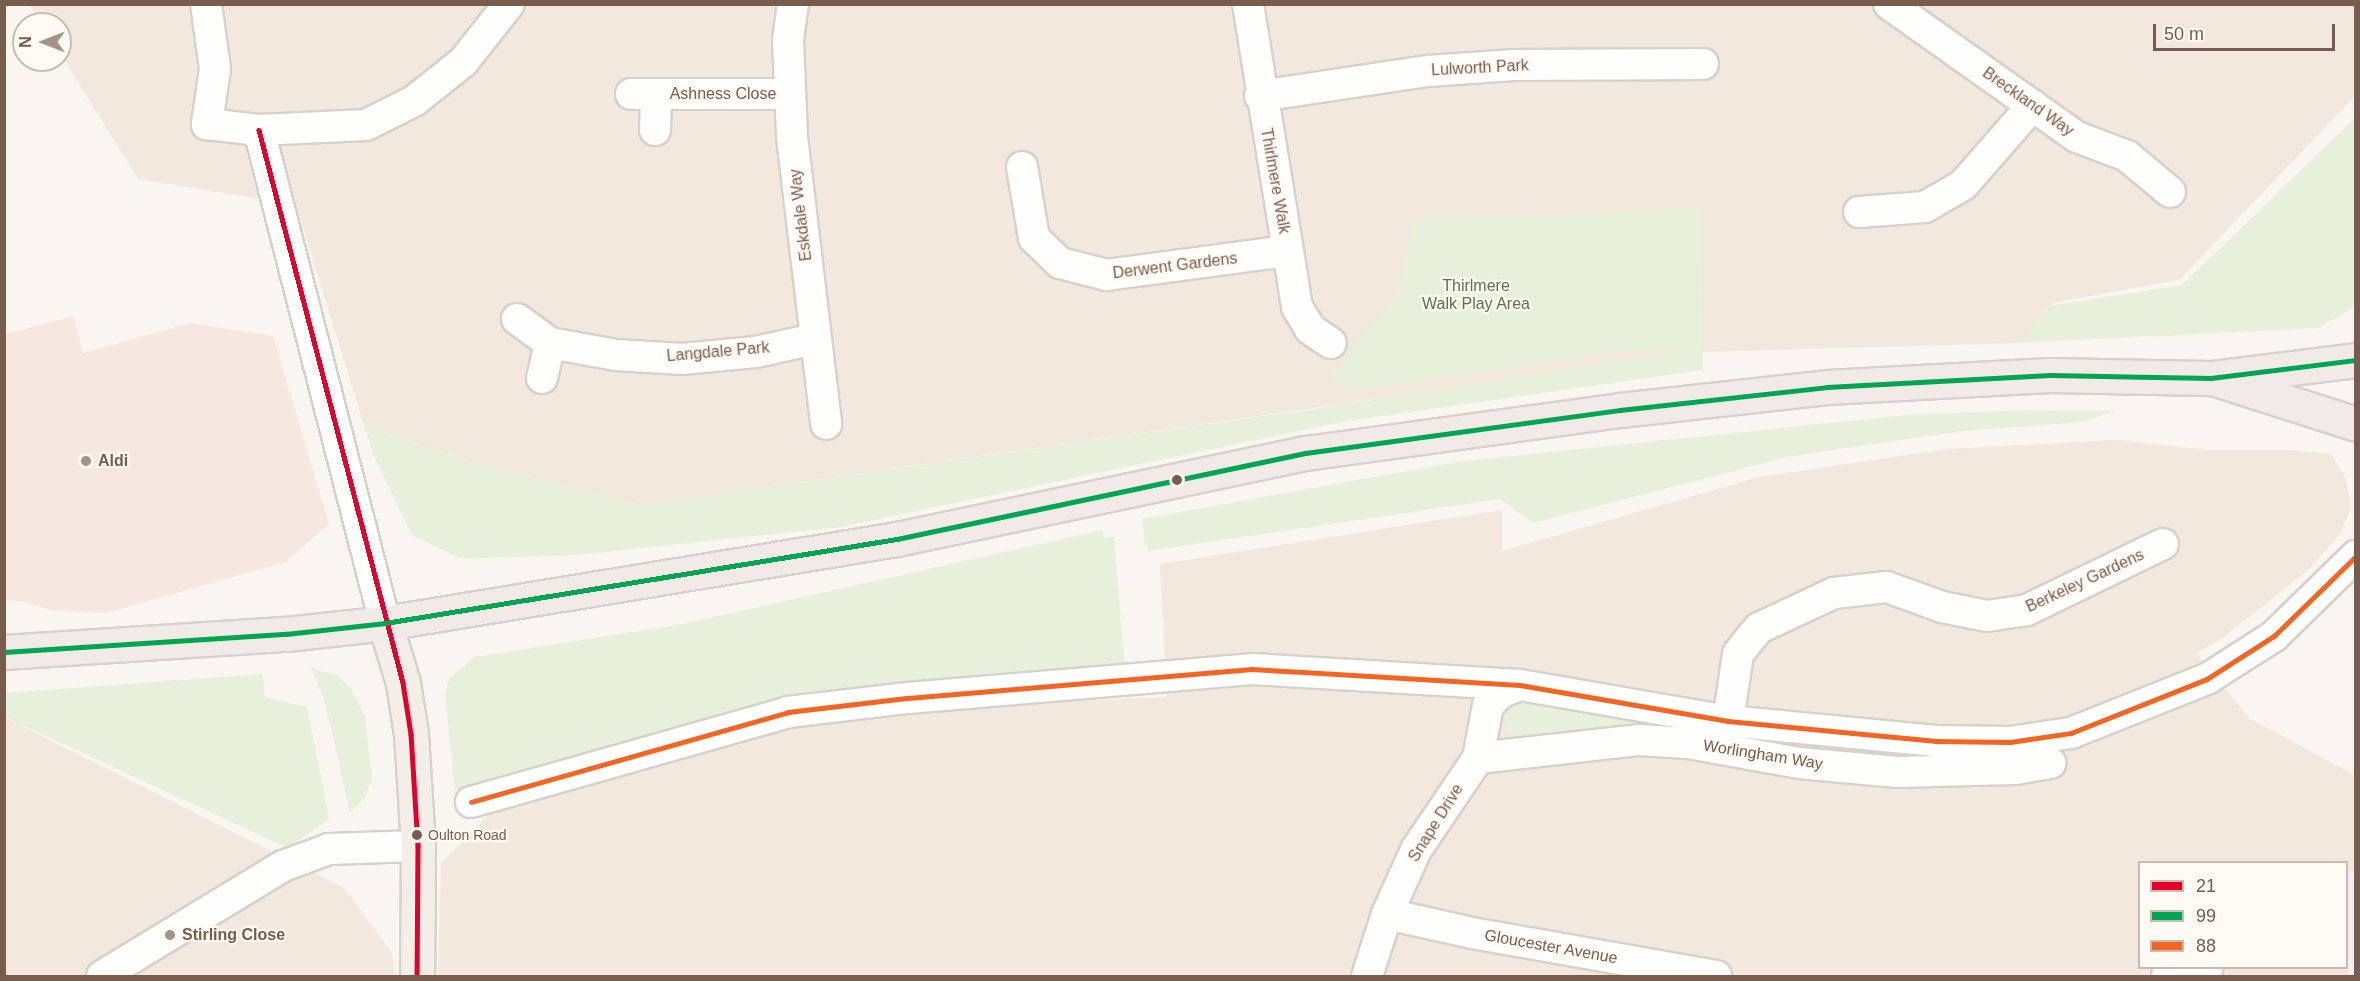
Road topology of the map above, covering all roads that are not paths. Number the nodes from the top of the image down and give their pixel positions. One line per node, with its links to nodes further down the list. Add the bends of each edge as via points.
1 (206, 4): 10 (street, via 215,69 207,124)
2 (793, 4): 7 (street, Eskdale Way, via 788,40)
3 (1248, 4): 8 (street, Thirlmere Walk)
4 (1889, 4): 9 (street, Breckland Way)
5 (500, 8): 10 (street, via 463,62 414,101 366,125)
6 (1702, 64): 8 (street, Lulworth Park, via 1514,65 1428,71)
7 (789, 94): 11 (street, Ashness Close, via 643,94); 17 (street, Eskdale Way)
8 (1260, 96): 15 (street, Thirlmere Walk)
9 (2033, 105): 13 (street, Breckland Way, via 2077,137 2127,156); 14 (street, via 1963,185 1925,207)
10 (259, 130): 27 (street)
11 (655, 130)
12 (1022, 167): 15 (street, Derwent Gardens, via 1013,208 1034,238 1060,262 1107,275)
13 (2170, 192)
14 (1858, 212)
15 (1287, 251): 19 (street, Thirlmere Walk, via 1297,307 1311,329)
16 (517, 319): 18 (street, Langdale Park)
17 (814, 339): 18 (street, Langdale Park, via 756,352 682,359 616,355); 23 (street, Eskdale Way)
18 (550, 343): 21 (street)
19 (1331, 343)
20 (2355, 360): 22 (highway)
21 (542, 378)
22 (2211, 378): 24 (highway); 27 (highway, via 2049,375 1827,387 1422,435 1262,462 897,539)
23 (826, 424)
24 (2355, 424)
25 (2163, 544): 30 (street, Berkeley Gardens, via 2017,612 1988,616 1942,607 1887,587 1834,593 1759,628 1753,635 1738,654)
26 (2355, 556): 30 (street, via 2274,636 2240,660 2207,679 2071,733 2010,742 1936,741)
27 (385, 623): 28 (highway, via 286,634); 34 (main road, via 403,683 411,734)
28 (4, 652)
29 (1520, 685): 30 (street); 31 (street, Snape Drive, via 1502,692 1488,705); 33 (street, via 1252,669 897,699 788,712)
30 (1728, 720)
31 (1478, 758): 32 (street, Worlingham Way, via 1638,740 1688,743 1799,763 1898,772 2016,770); 35 (street, Snape Drive, via 1416,850)
32 (2049, 763)
33 (471, 802)
34 (418, 846): 37 (street, via 329,849 283,866); 38 (main road)
35 (1387, 914): 39 (street, Snape Drive); 40 (street, Gloucester Avenue)
36 (2202, 969): 41 (street)
37 (104, 976)
38 (417, 976)
39 (1367, 976)
40 (1716, 976)
41 (2167, 976)

